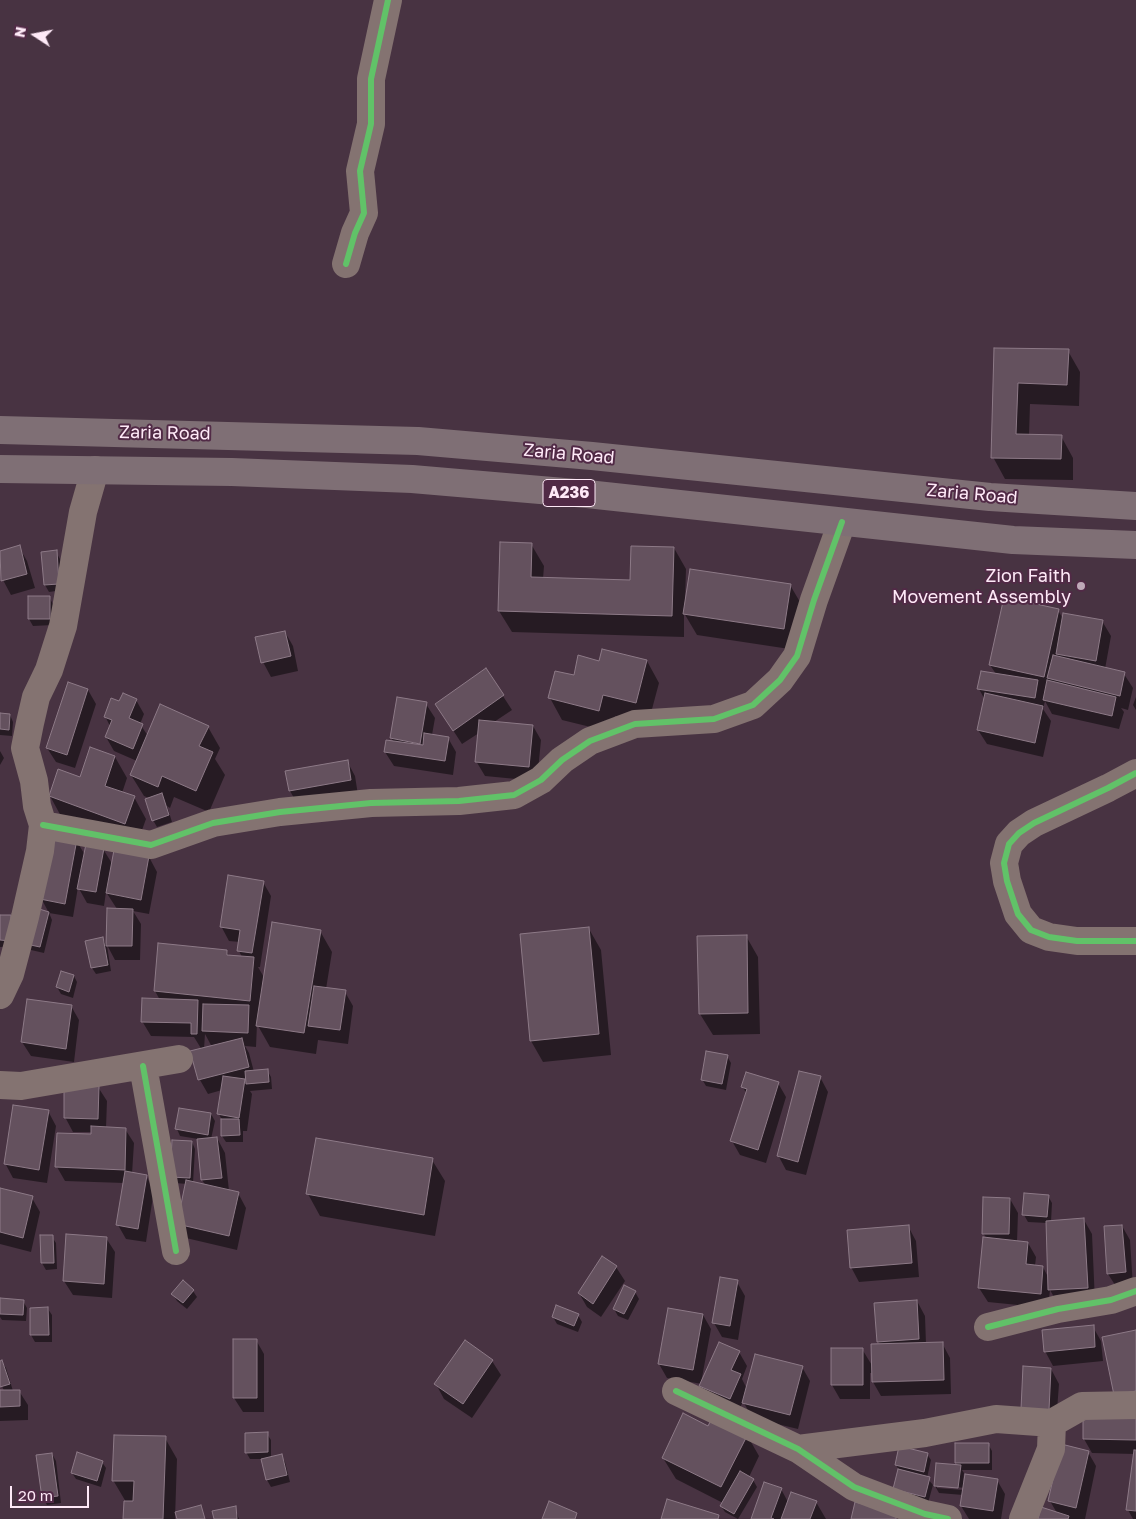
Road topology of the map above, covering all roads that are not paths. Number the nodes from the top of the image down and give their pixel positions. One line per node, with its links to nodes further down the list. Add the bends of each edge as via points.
1 (388, 0): 2 (street, via 371,79 370,124 360,171 364,213)
2 (346, 264)
3 (0, 430): 6 (highway, Zaria Road / A236, via 418,441 990,497)
4 (0, 469): 5 (highway, A236)
5 (95, 470): 7 (highway, A236, via 412,479); 10 (street, via 83,512 63,626 49,670 36,697 25,748)
6 (1136, 506)
7 (842, 522): 8 (highway, A236, via 1013,540); 10 (street, via 797,656 780,680 753,705 714,719 635,724 590,741 562,760 541,780 514,795 459,802 371,803 280,812 213,823 151,845)
8 (1136, 546)
9 (1136, 773): 11 (street, via 1019,833 1009,844 1004,863 1018,914 1031,930 1049,937 1077,941)
10 (44, 825): 12 (street, via 25,917 10,974)
11 (1136, 941)
12 (0, 995)
13 (179, 1059): 14 (street)
14 (143, 1066): 15 (street, via 21,1086); 16 (street)
15 (0, 1085)
16 (176, 1251)
17 (1136, 1291): 18 (street, via 1111,1300 1058,1309)
18 (988, 1328)
19 (676, 1390): 22 (street)
20 (1136, 1405): 21 (street, via 1082,1406)
21 (1052, 1424): 22 (street, via 996,1419 925,1433); 24 (street, via 1051,1449)
22 (798, 1449): 23 (street, via 854,1487 925,1514)
23 (948, 1519)
24 (1024, 1519)

